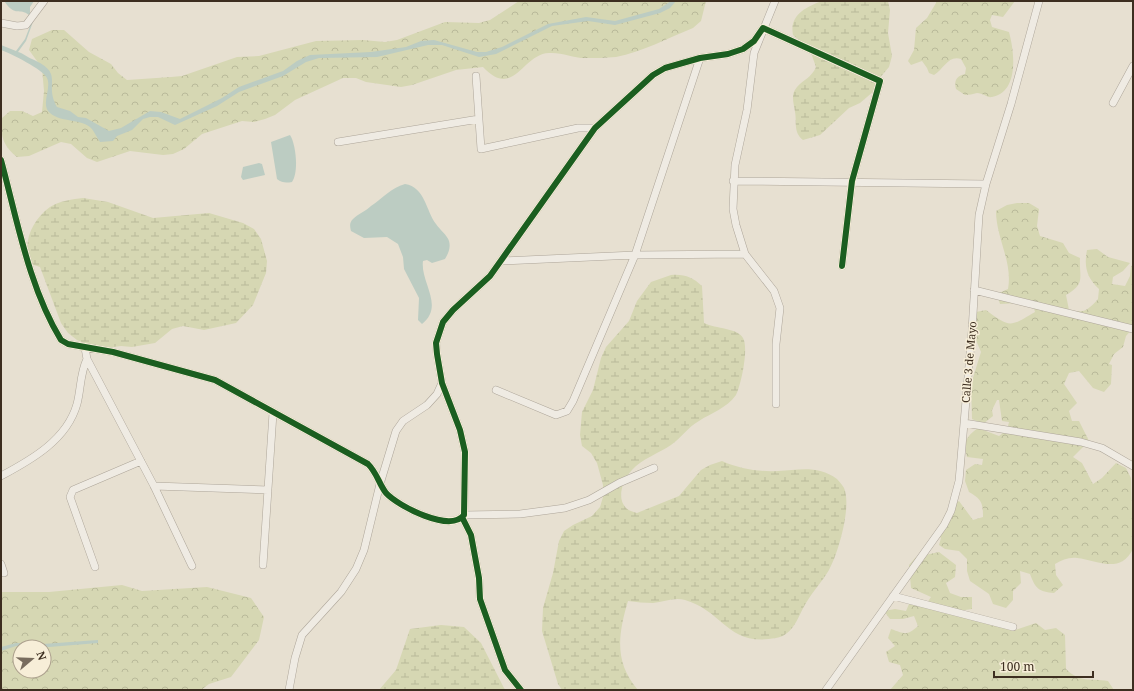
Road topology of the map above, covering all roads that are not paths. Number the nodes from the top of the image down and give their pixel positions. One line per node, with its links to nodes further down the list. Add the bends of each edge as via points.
1 (44, 1): 4 (street, via 26,24 17,26)
2 (775, 1): 5 (street)
3 (1039, 1): 16 (street, Calle 3 de Mayo)
4 (1, 23)
5 (763, 28): 6 (street, via 754,41 743,49); 14 (street, via 754,53 747,110); 15 (street, via 880,81)
6 (700, 58): 11 (street, via 664,68 653,75); 17 (street)
7 (1133, 66): 9 (street)
8 (476, 76): 10 (street)
9 (1113, 104)
10 (479, 119): 11 (street, via 481,149 578,128); 12 (street)
11 (595, 128): 19 (street)
12 (338, 142)
13 (1, 160): 23 (street, via 26,255 56,331 61,340 68,344)
14 (733, 182): 15 (street); 18 (street, via 736,225)
15 (852, 182): 16 (street); 20 (street)
16 (986, 184): 21 (street, Calle 3 de Mayo, via 979,215)
17 (635, 254): 18 (street); 19 (street); 26 (street, via 567,411 556,415)
18 (745, 254): 27 (street, via 774,291 780,308 776,344)
19 (501, 261): 25 (street, via 490,276 453,310 441,327 436,343)
20 (842, 266)
21 (974, 290): 22 (street); 29 (street, Calle 3 de Mayo)
22 (1133, 329)
23 (86, 348): 24 (street); 28 (street, via 113,352 202,375)
24 (87, 360): 30 (street); 33 (street, via 83,368 77,405 70,420 48,448)
25 (442, 383): 34 (street, via 437,394 427,405 403,421 396,431); 37 (street, via 460,430 465,452)
26 (496, 390)
27 (776, 404)
28 (273, 413): 34 (street, via 368,464 374,470); 36 (street)
29 (964, 423): 31 (street, via 1081,442 1102,448); 43 (street, Calle 3 de Mayo, via 959,481 951,511 944,525)
30 (141, 461): 35 (street); 41 (street, via 73,490 70,497)
31 (1133, 466)
32 (654, 468): 37 (street, via 619,483 589,500 565,508 520,514)
33 (1, 476)
34 (380, 484): 37 (street, via 387,494 416,513 450,522); 45 (street, via 364,550 356,569 341,592 302,635)
35 (154, 486): 36 (street); 40 (street)
36 (268, 490): 39 (street)
37 (463, 516): 46 (street, via 471,536 480,599 505,670)
38 (1, 564): 42 (street)
39 (263, 565)
40 (192, 566)
41 (95, 567)
42 (4, 573)
43 (893, 596): 44 (street); 47 (street, Calle 3 de Mayo)
44 (1013, 627)
45 (289, 690)
46 (521, 690)
47 (826, 690)

